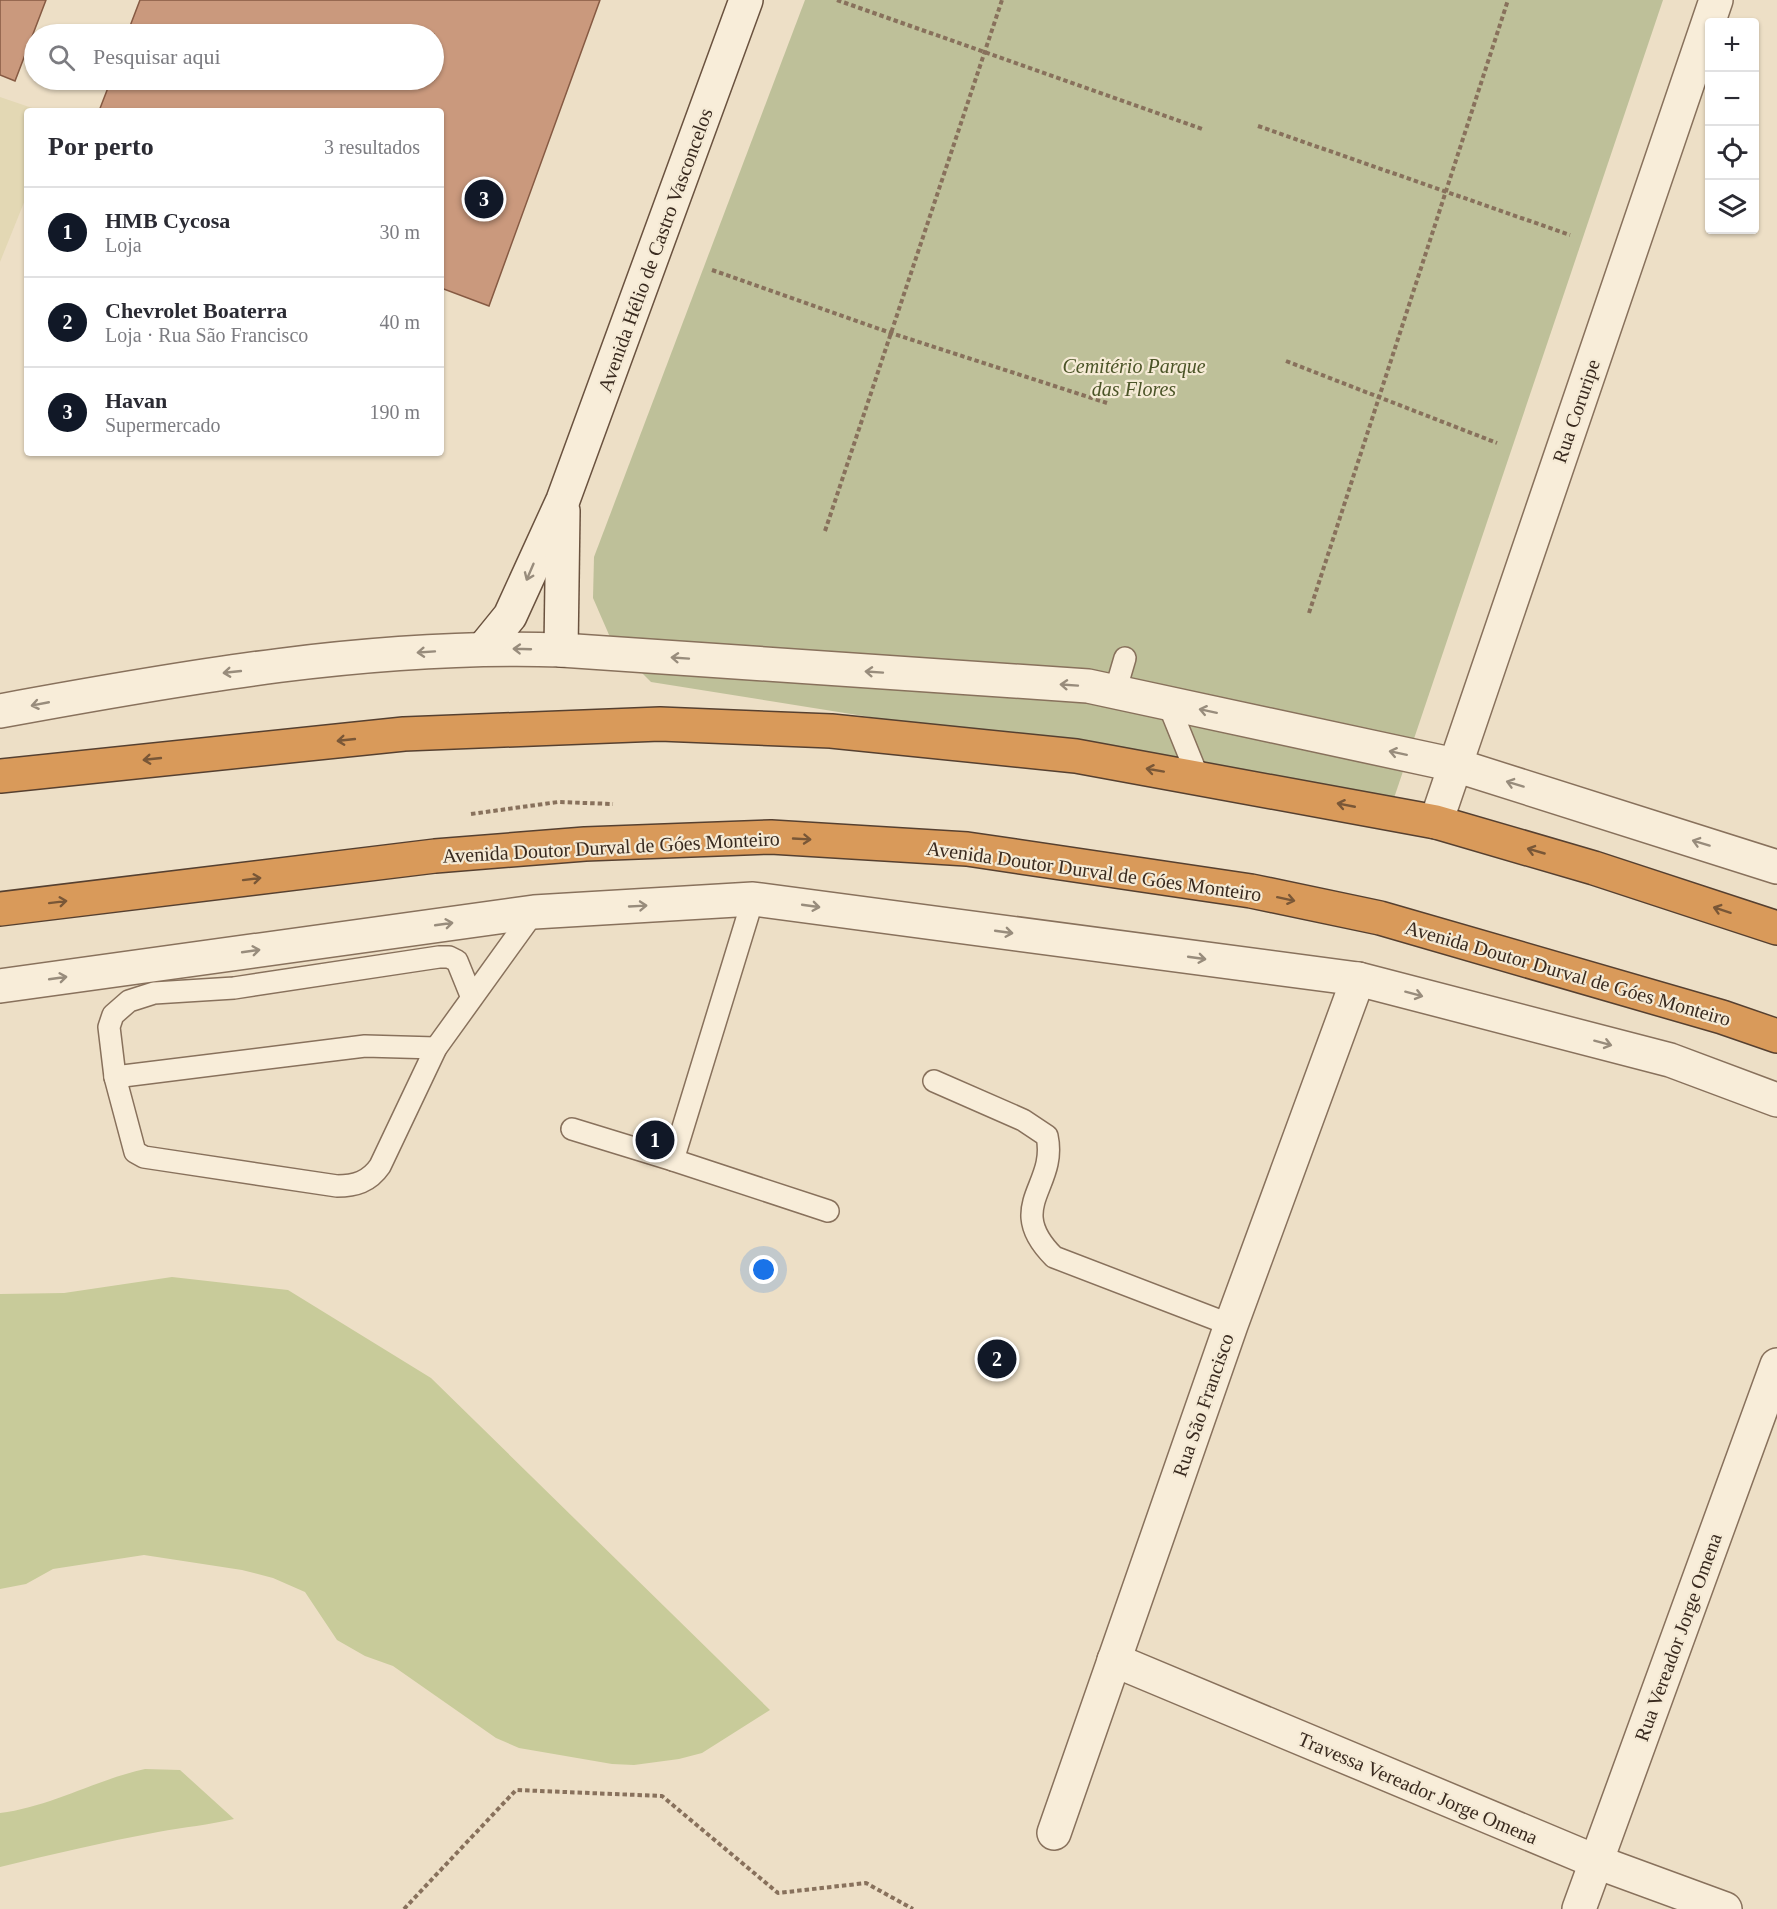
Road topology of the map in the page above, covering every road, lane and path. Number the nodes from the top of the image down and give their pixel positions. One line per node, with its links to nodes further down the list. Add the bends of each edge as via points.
1 (746, 0): 15 (street, Avenida Hélio de Castro Vasconcelos)
2 (837, 0): 6 (path)
3 (1002, 0): 6 (path)
4 (1508, 0): 17 (path)
5 (1716, 0): 24 (street, Rua Coruripe)
6 (985, 52): 8 (path); 11 (path)
7 (1258, 126): 9 (path)
8 (1202, 129)
9 (1570, 235)
10 (712, 270): 11 (path)
11 (891, 333): 13 (path); 16 (path)
12 (1286, 361): 14 (path)
13 (1107, 403)
14 (1497, 443)
15 (563, 500): 18 (street, Avenida Hélio de Castro Vasconcelos, one-way to 18, via 510,616); 19 (street, Avenida Hélio de Castro Vasconcelos)
16 (825, 531)
17 (1309, 613)
18 (484, 648): 19 (street, one-way to 18); 23 (street, one-way to 23, via 175,679)
19 (561, 650): 21 (street, one-way to 19, via 1088,686)
20 (1125, 658): 21 (lane)
21 (1115, 692): 22 (street)
22 (1168, 703): 24 (street, one-way to 22); 26 (lane)
23 (0, 711)
24 (1455, 765): 27 (street, Rua Coruripe); 28 (street, one-way to 24)
25 (0, 776): 26 (highway, one-way to 25, via 1076,756 831,731 660,724 404,734)
26 (1198, 777): 27 (highway, one-way to 26)
27 (1436, 822): 32 (highway, one-way to 27)
28 (1777, 867)
29 (753, 899): 31 (street, one-way to 29); 33 (street, one-way to 33); 42 (lane)
30 (0, 909): 36 (highway, Avenida Doutor Durval de Góes Monteiro, one-way to 36, via 435,856 585,844 771,837 968,849 1251,891 1380,918)
31 (534, 912): 34 (street, one-way to 31); 35 (lane)
32 (1777, 928)
33 (1358, 979): 40 (street, one-way to 40, via 1670,1060); 44 (street, Rua São Francisco)
34 (0, 986)
35 (472, 998): 37 (lane); 38 (lane, via 461,967 449,957 234,988 141,996 113,1015 110,1027)
36 (1777, 1036)
37 (436, 1048): 38 (lane, via 365,1046); 38 (lane, via 380,1166 368,1179 352,1186 144,1157 135,1152 131,1143)
38 (116, 1077)
39 (934, 1081): 44 (lane, via 1023,1120 1047,1136 1050,1155 1031,1208 1035,1233 1054,1257)
40 (1777, 1100)
41 (572, 1128): 42 (lane)
42 (673, 1160): 43 (lane)
43 (828, 1212)
44 (1231, 1325): 46 (street, Rua São Francisco)
45 (1777, 1365): 48 (street, Rua Vereador Jorge Omena)
46 (1114, 1660): 47 (street, Rua São Francisco); 48 (street, Travessa Vereador Jorge Omena)
47 (1054, 1833)
48 (1597, 1862): 51 (street, Rua Vereador Jorge Omena); 52 (street, Travessa Vereador Jorge Omena)
49 (404, 1909): 50 (path, via 516,1790 662,1796 778,1893 866,1883)
50 (913, 1909)
51 (1579, 1909)
52 (1725, 1909)

